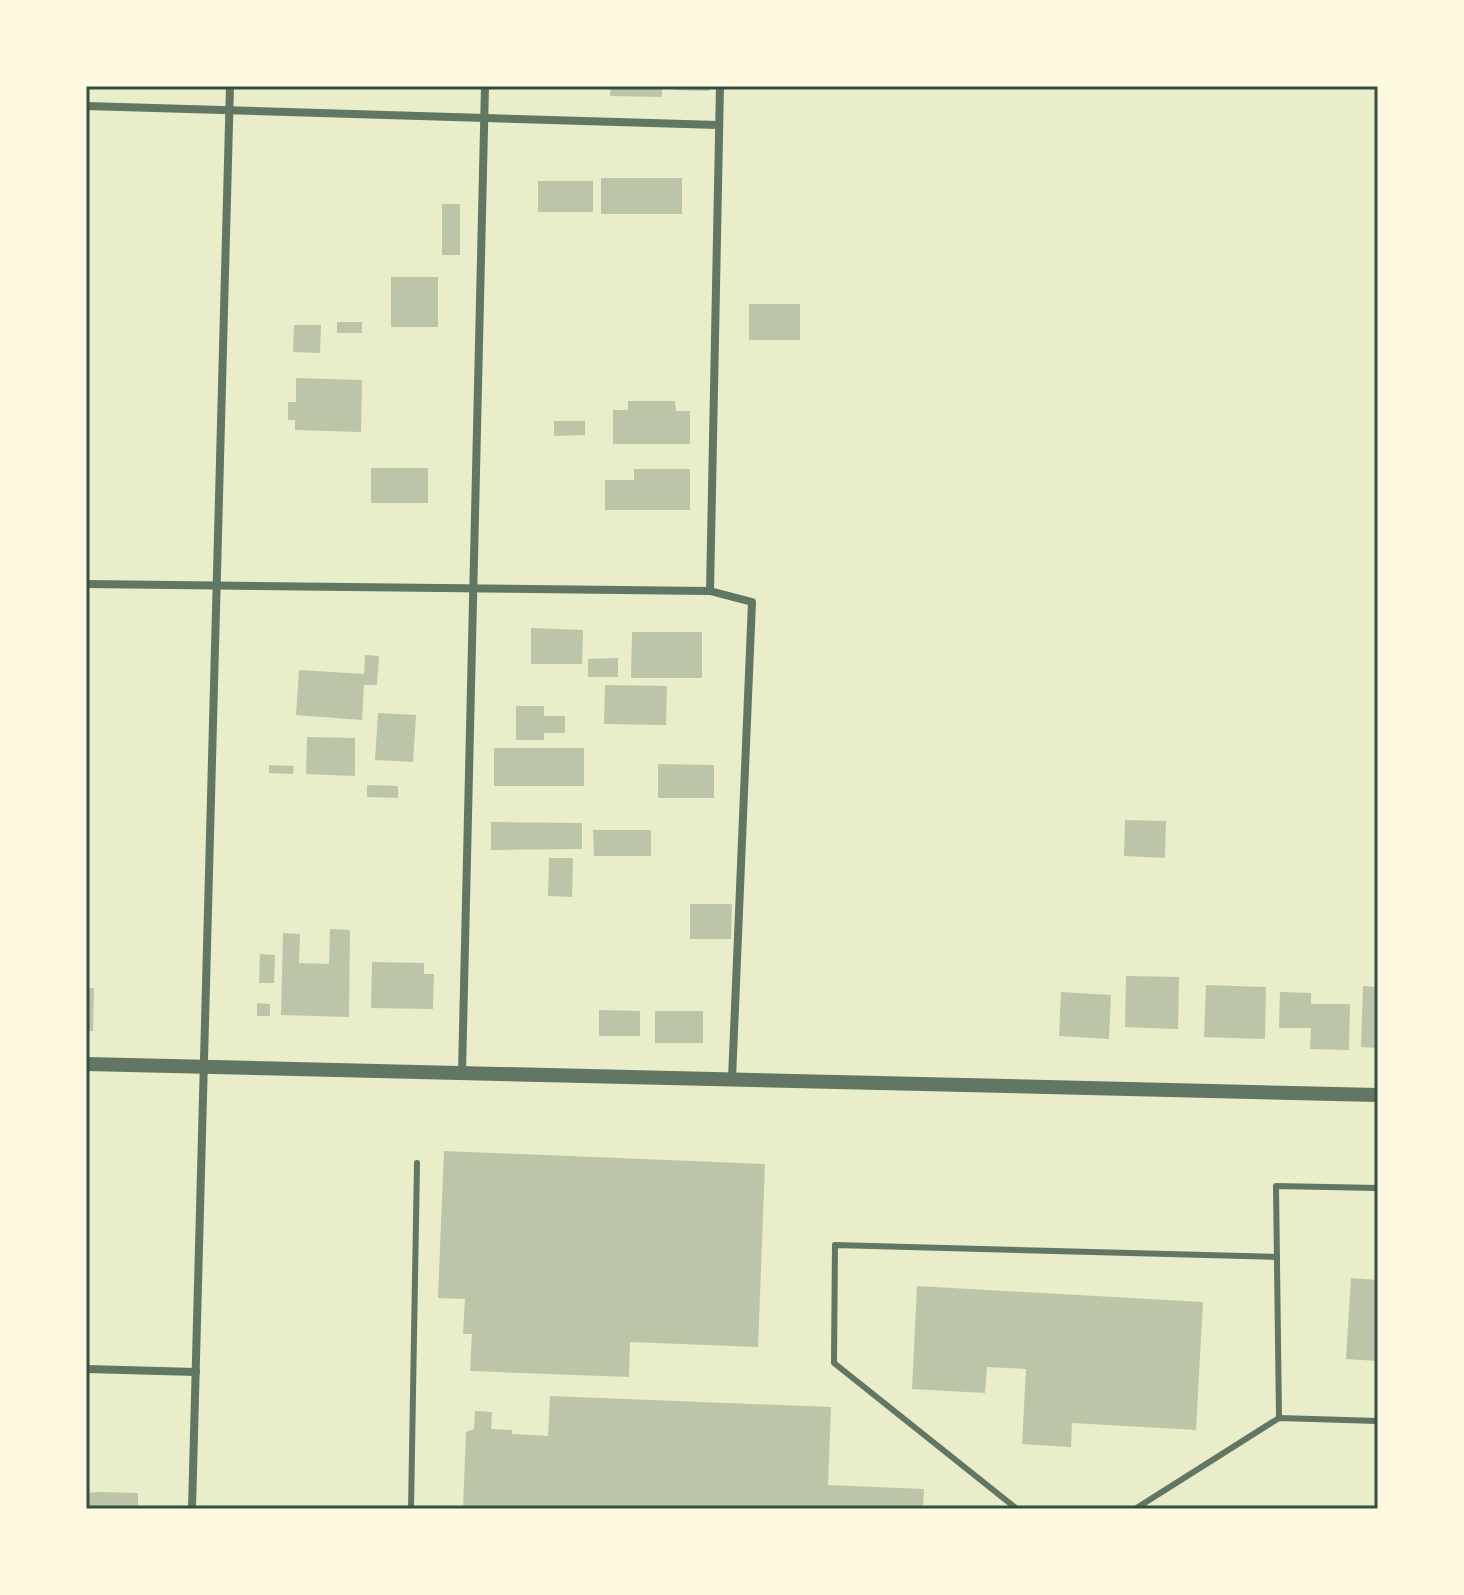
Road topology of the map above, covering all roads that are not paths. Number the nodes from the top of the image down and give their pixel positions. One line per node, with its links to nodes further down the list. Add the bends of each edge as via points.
1 (230, 86): 5 (street)
2 (485, 86): 6 (street)
3 (720, 86): 7 (street)
4 (86, 106): 5 (street)
5 (229, 110): 6 (street); 9 (street)
6 (484, 118): 7 (street); 10 (street)
7 (718, 125): 11 (street)
8 (86, 584): 9 (street)
9 (216, 585): 10 (street); 13 (street)
10 (473, 587): 11 (street); 14 (street)
11 (710, 591): 15 (street, via 752,602)
12 (86, 1064): 13 (street)
13 (202, 1067): 14 (street); 21 (street)
14 (462, 1073): 15 (street)
15 (732, 1079): 16 (street)
16 (1378, 1095)
17 (417, 1163): 25 (lane)
18 (1378, 1188): 19 (lane, via 1276,1186)
19 (1277, 1257): 22 (lane); 26 (lane, via 835,1245 834,1363)
20 (86, 1369): 21 (street)
21 (196, 1372): 24 (street)
22 (1279, 1418): 23 (lane); 27 (lane)
23 (1378, 1421)
24 (192, 1509)
25 (411, 1509)
26 (1017, 1509)
27 (1135, 1509)

